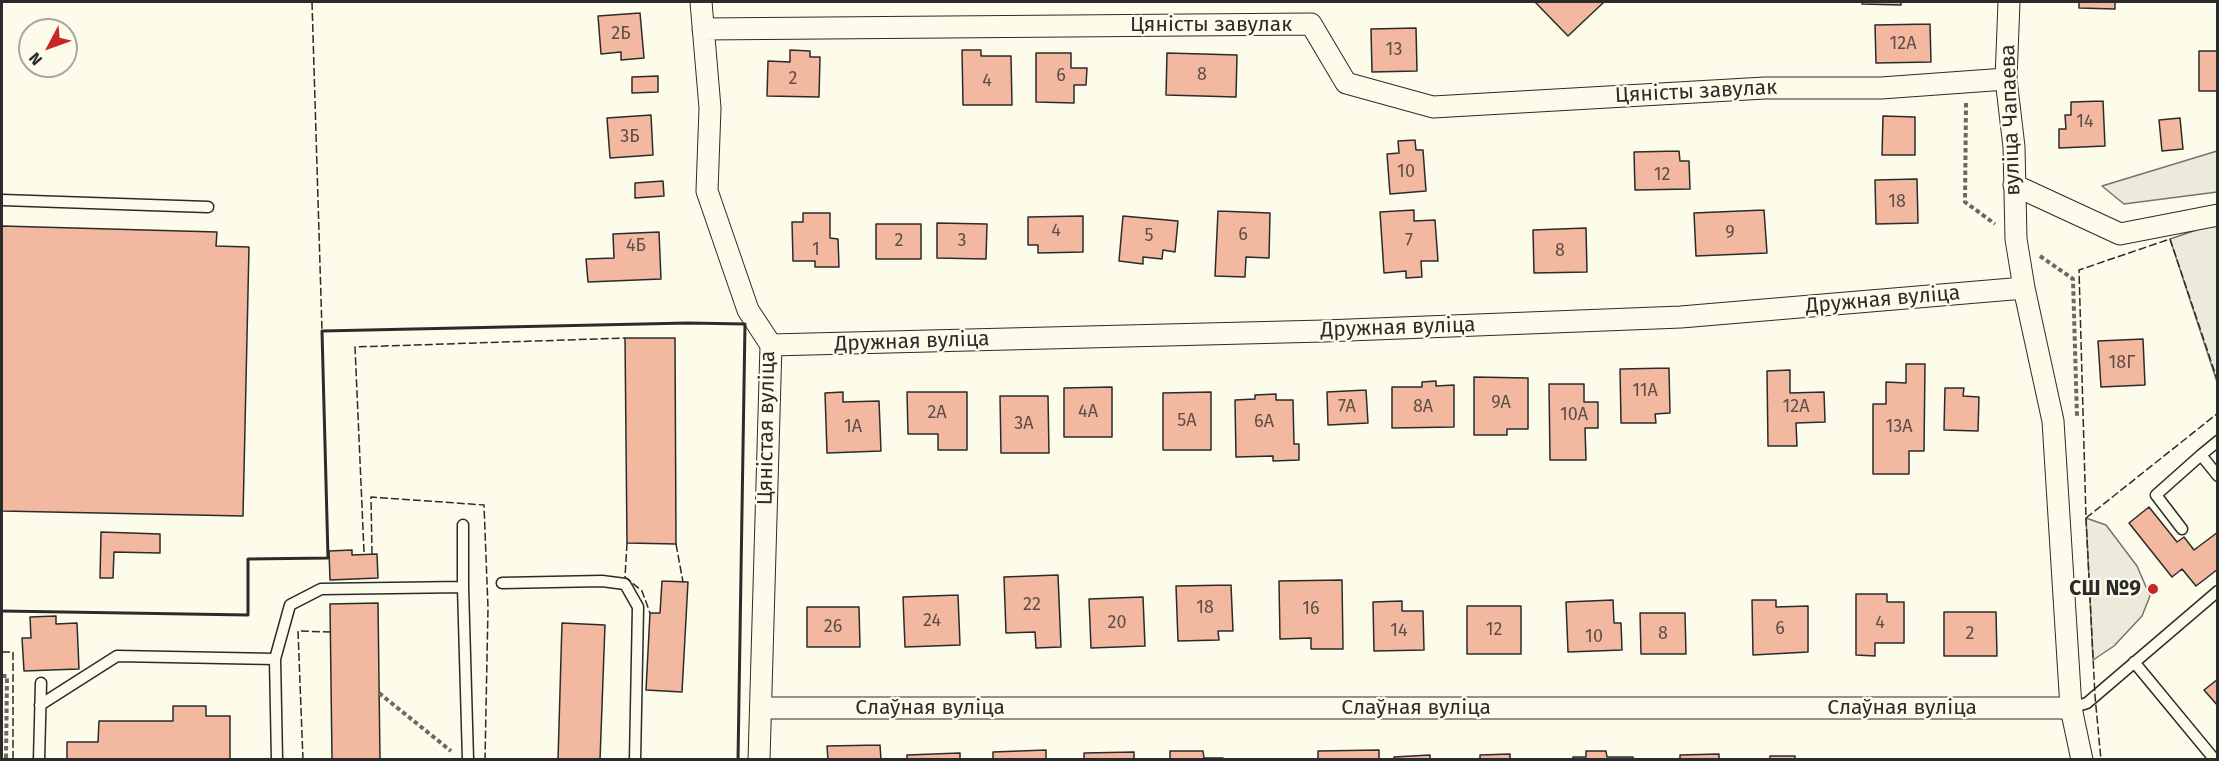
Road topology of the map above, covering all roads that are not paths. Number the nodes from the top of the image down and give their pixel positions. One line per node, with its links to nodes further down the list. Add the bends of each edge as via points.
1 (701, 2): 3 (street, Цяністая вуліца)
2 (2009, 2): 4 (street, вуліца Чапаева)
3 (703, 29): 4 (street, Цяністы завулак, via 1311,24 1346,83 1433,107 1765,88 1881,88); 10 (street, Цяністая вуліца, via 710,108 707,191 748,310)
4 (2006, 80): 5 (street, вуліца Чапаева)
5 (2014, 185): 8 (street, via 2120,234); 9 (street, вуліца Чапаева, via 2016,239)
6 (2, 200): 7 (lane)
7 (208, 207)
8 (2217, 215)
9 (2024, 288): 10 (street, Дружная вуліца, via 1681,317 1324,331); 24 (street, вуліца Чапаева, via 2053,421)
10 (771, 345): 23 (street, Цяністая вуліца)
11 (2217, 441): 12 (lane)
12 (2201, 455): 13 (lane); 15 (lane, via 2156,495)
13 (2217, 476)
14 (463, 525): 17 (lane)
15 (2182, 529)
16 (502, 583): 28 (lane, via 625,584 638,607)
17 (463, 587): 19 (lane, via 321,589 290,604); 27 (lane)
18 (2217, 591): 20 (lane)
19 (275, 659): 22 (lane, via 117,656); 26 (lane)
20 (2134, 662): 24 (lane, via 2087,703); 31 (lane)
21 (41, 683): 22 (lane)
22 (40, 705): 25 (lane)
23 (761, 708): 24 (street, Слаўная вуліца); 29 (street, Цяністая вуліца)
24 (2071, 708): 30 (street, вуліца Чапаева)
25 (39, 759)
26 (277, 759)
27 (468, 759)
28 (635, 759)
29 (759, 759)
30 (2082, 759)
31 (2215, 759)

